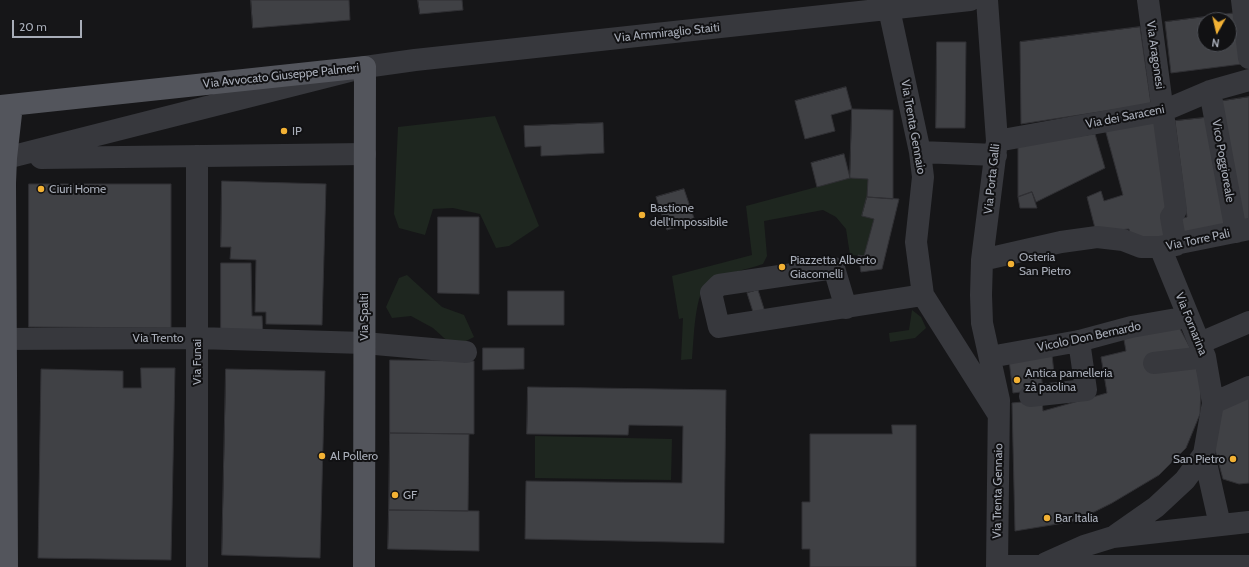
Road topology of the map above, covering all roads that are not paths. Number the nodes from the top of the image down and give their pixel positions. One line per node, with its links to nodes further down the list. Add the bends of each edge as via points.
1 (970, 0): 5 (street, Via Ammiraglio Staiti)
2 (987, 0): 12 (street, Via Porta Galli)
3 (1148, 0): 11 (street, Via Aragonesi)
4 (1242, 0): 6 (street)
5 (889, 9): 7 (street, Via Ammiraglio Staiti); 13 (street, Via Trenta Gennaio)
6 (1249, 58)
7 (365, 67): 10 (main road, Via Avvocato Giuseppe Palmeri); 14 (main road, Via Spalti); 16 (street, Via Avvocato Giuseppe Palmeri)
8 (1249, 80): 9 (street, Via dei Saraceni)
9 (1210, 91): 11 (street, Via dei Saraceni); 18 (street, Vico Poggioreale)
10 (6, 105): 16 (main road)
11 (1163, 111): 12 (street, Via dei Saraceni); 17 (street, Via Aragonesi)
12 (997, 148): 13 (street, Via dei Saraceni); 20 (street, Via Porta Galli)
13 (920, 152): 21 (street, Via Trenta Gennaio, via 923,177 916,242)
14 (365, 154): 15 (street); 28 (main road, Via Spalti)
15 (197, 156): 16 (street); 25 (street, Via Funai)
16 (3, 158): 26 (main road)
17 (1176, 210): 19 (street, Via Fornarina, via 1171,217)
18 (1242, 230): 19 (street, Via Torre Pali)
19 (1168, 246): 20 (street, Via Torre Pali, via 1141,247 1123,240 1097,237 1061,242); 23 (street, Via Fornarina)
20 (982, 260): 31 (street, Via Porta Galli, via 982,323)
21 (923, 296): 22 (street); 36 (street, Via Trenta Gennaio)
22 (846, 308): 22 (street, via 834,268 720,285 711,293 719,327)
23 (1188, 317): 27 (street, Vicolo Don Bernardo, via 1131,327); 29 (street, Via Fornarina)
24 (1249, 322): 29 (street)
25 (197, 338): 26 (street, Via Trento); 28 (street, Via Trento); 46 (street, Via Funai)
26 (2, 339): 45 (main road)
27 (1079, 341): 31 (street, Vicolo Don Bernardo); 34 (street, via 1086,390)
28 (364, 343): 30 (street, Via Trento); 47 (main road, Via Spalti)
29 (1202, 350): 32 (street); 35 (street, Via Fornarina)
30 (466, 352)
31 (990, 357): 36 (street, Via Trenta Gennaio, via 999,400)
32 (1154, 363)
33 (1249, 388): 35 (street)
34 (1030, 396)
35 (1213, 403): 37 (street, Via Fornarina)
36 (999, 416): 41 (street, Via Trenta Gennaio)
37 (1204, 454): 39 (street); 40 (street, via 1185,480 1156,507)
38 (1249, 522): 39 (street)
39 (1220, 525): 40 (street)
40 (1113, 537): 42 (street, via 1084,546)
41 (997, 566): 42 (street)
42 (1039, 566): 43 (street)
43 (1099, 566): 44 (street)
44 (1249, 566)
45 (7, 567)
46 (196, 567)
47 (364, 567)

